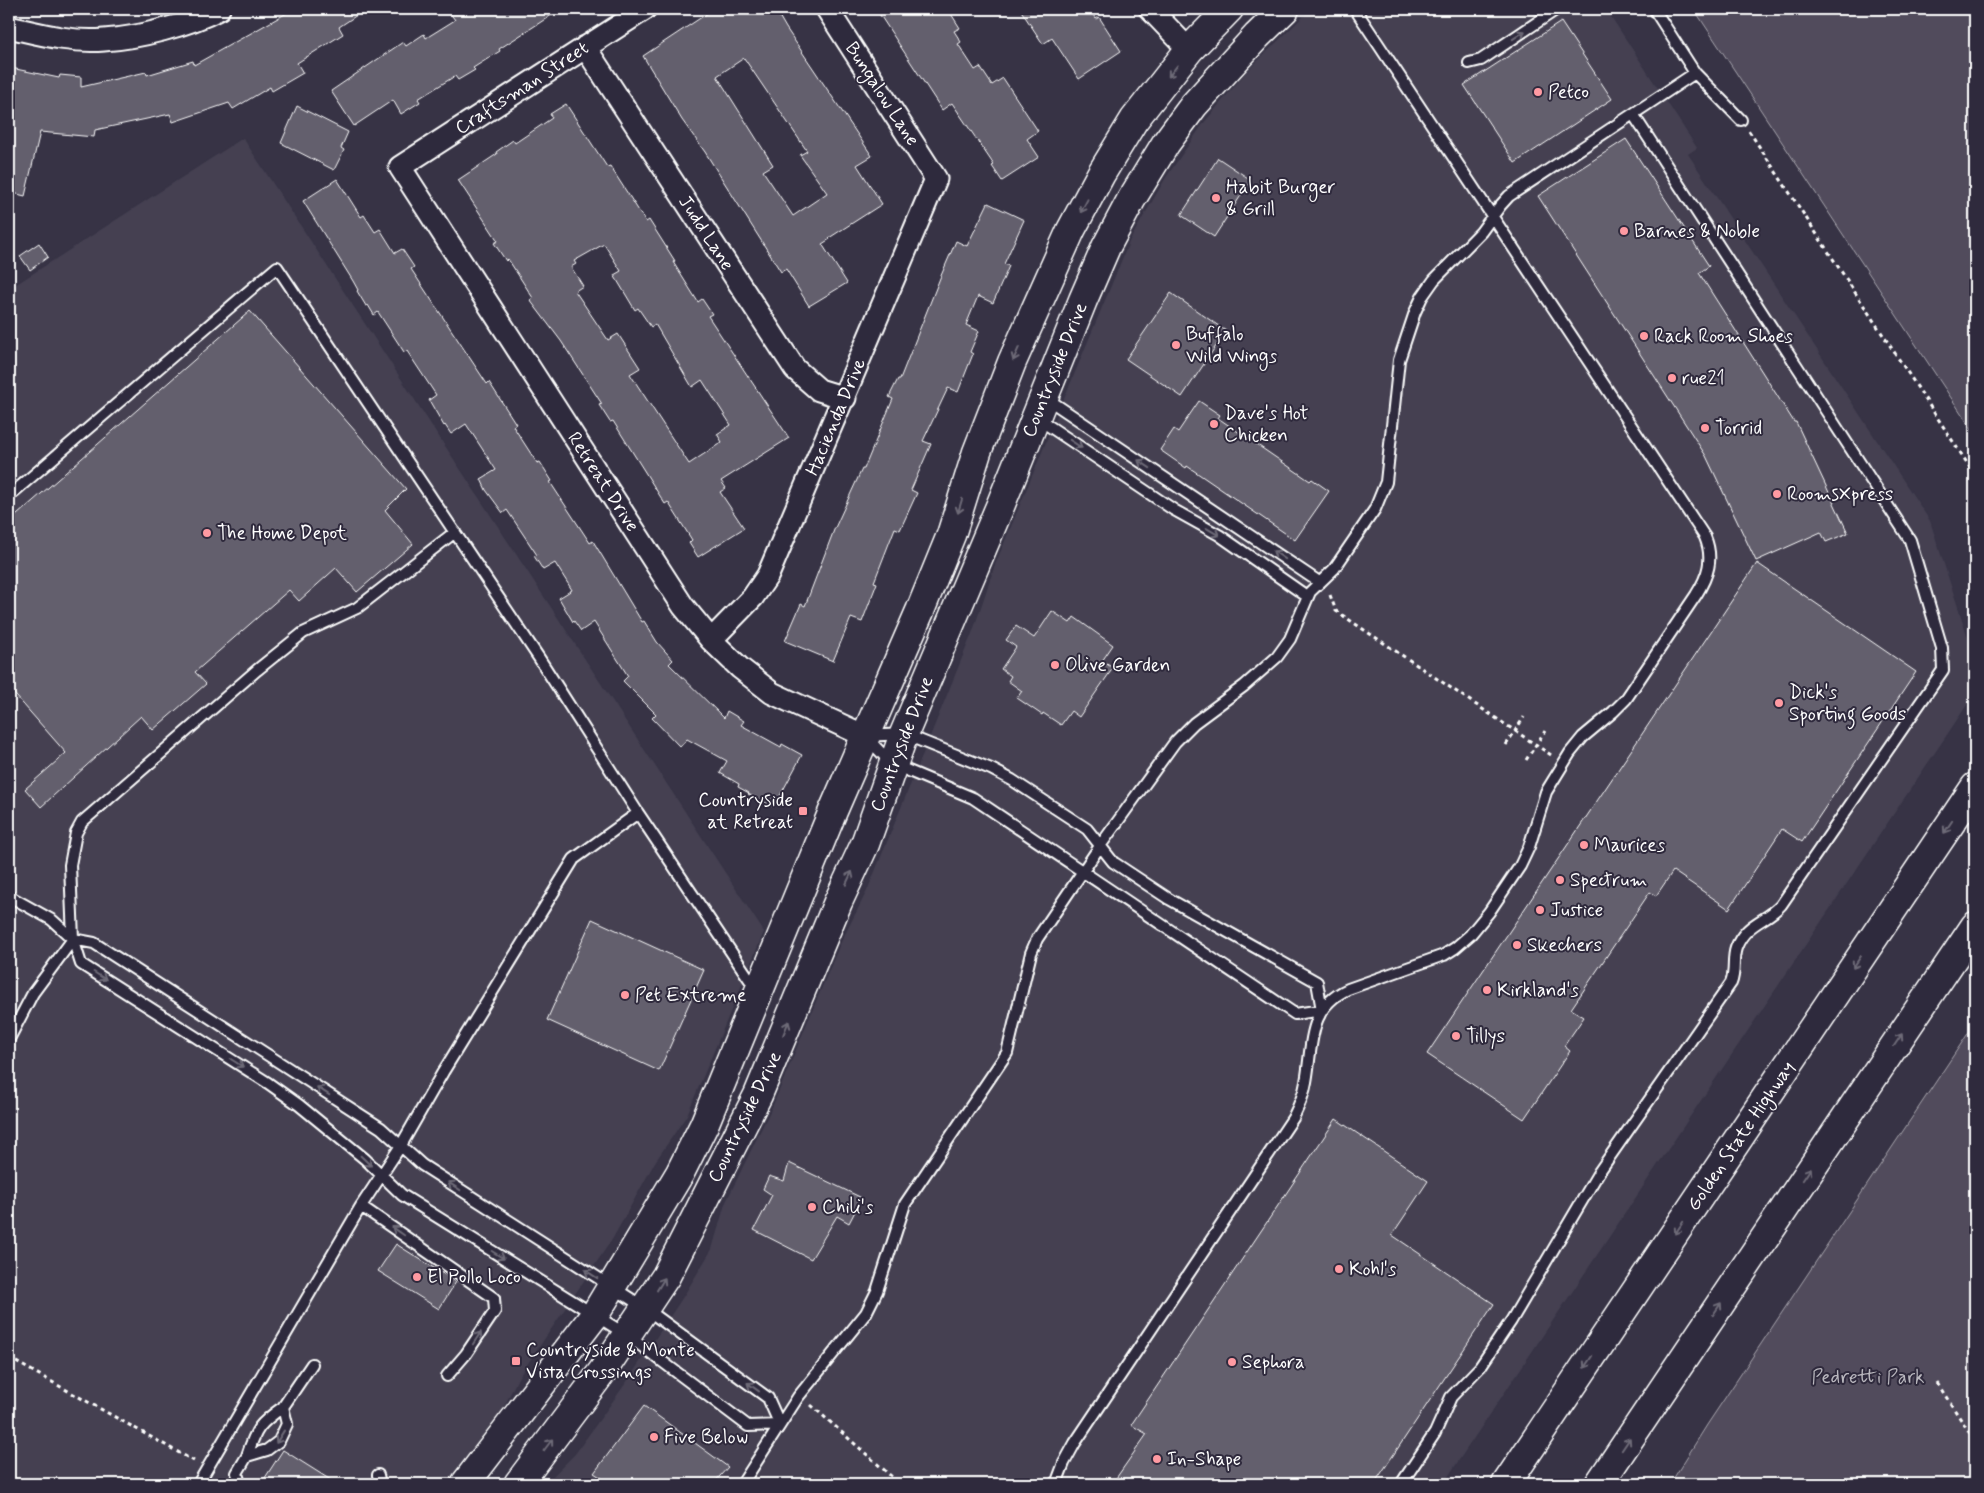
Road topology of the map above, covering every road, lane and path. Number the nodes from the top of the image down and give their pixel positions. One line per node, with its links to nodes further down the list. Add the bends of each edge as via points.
1 (219, 9): 10 (street, via 158,31 104,41 60,38)
2 (644, 9): 11 (street, Craftsman Street)
3 (827, 9): 18 (street, Bungalow Lane)
4 (1150, 9): 12 (street)
5 (1229, 9): 12 (main road, Countryside Drive)
6 (1285, 9): 21 (main road, Countryside Drive, via 1194,104 1166,143 1131,200 1095,273)
7 (1355, 9): 19 (lane)
8 (1557, 9): 13 (lane, one-way to 8, via 1481,60)
9 (1654, 9): 14 (lane)
10 (9, 28)
11 (585, 47): 17 (street, Craftsman Street); 20 (street, Judd Lane, via 794,369 819,390)
12 (1189, 50): 33 (main road, Countryside Drive, one-way to 33, via 1134,120 1071,230 1012,362 977,452 951,535)
13 (1469, 63)
14 (1696, 73): 15 (lane); 16 (lane)
15 (1633, 114): 19 (lane, via 1513,193); 73 (lane, via 1910,540 1944,663 1940,676 1781,905 1754,924 1738,943 1731,982 1599,1172 1512,1321 1480,1367 1451,1397 1435,1433)
16 (1741, 120): 22 (path)
17 (400, 168): 28 (street, Retreat Drive, via 683,606)
18 (936, 179): 20 (street, Hacienda Drive)
19 (1493, 216): 25 (lane, via 1434,280 1419,302 1400,360 1382,495 1369,520 1334,569); 47 (lane, via 1705,537 1711,556 1709,566 1699,590 1624,702 1583,737 1570,753 1546,792 1520,866 1476,928 1444,955 1343,992)
20 (845, 398): 28 (street, Hacienda Drive, via 768,575 753,598)
21 (1040, 407): 25 (lane, one-way to 21); 27 (lane, one-way to 27, via 1174,510 1219,535); 32 (main road, Countryside Drive)
22 (1975, 475)
23 (9, 496): 24 (lane, via 277,267)
24 (454, 532): 40 (lane); 45 (lane, via 357,608 303,633 82,822 76,833 70,865)
25 (1319, 582): 27 (lane)
26 (1329, 594): 30 (path, via 1336,610)
27 (1308, 597): 41 (lane, via 1290,639 1277,657 1180,735)
28 (712, 640): 33 (street, Retreat Drive, via 772,693)
29 (1524, 717): 30 (path)
30 (1515, 731): 34 (path); 35 (path)
31 (1545, 731): 35 (path)
32 (904, 734): 33 (lane); 38 (main road, Countryside Drive); 41 (lane, via 1012,780 1087,829)
33 (865, 736): 38 (lane); 46 (main road, Countryside Drive)
34 (1506, 745)
35 (1536, 745): 36 (path); 37 (path)
36 (1552, 756)
37 (1526, 760)
38 (892, 764): 42 (lane, via 973,798); 53 (main road, Countryside Drive, one-way to 38, via 666,1276 758,1095 865,844)
39 (1975, 787): 74 (main road, Golden State Highway, one-way to 74)
40 (638, 813): 46 (lane); 49 (lane, via 574,859 429,1094)
41 (1100, 846): 42 (lane); 47 (lane, via 1114,862 1169,899 1317,982)
42 (1083, 872): 47 (lane, via 1296,1014); 62 (lane, via 1033,948 1008,1053 905,1204 877,1291 866,1313 798,1397)
43 (9, 896): 45 (lane, via 52,920)
44 (1975, 926): 75 (main road, one-way to 44)
45 (73, 939): 48 (lane, via 33,993); 49 (lane, one-way to 45, via 381,1128 94,943); 50 (lane, one-way to 50, via 81,964 268,1082 365,1159)
46 (758, 992): 52 (main road, Countryside Drive, via 700,1133)
47 (1322, 1010): 72 (lane, via 1313,1030 1304,1091 1293,1118 1074,1443)
48 (9, 1039)
49 (400, 1147): 50 (lane); 52 (lane, one-way to 49, via 422,1166)
50 (381, 1176): 51 (lane); 54 (lane, one-way to 54, via 402,1195)
51 (361, 1206): 58 (lane, one-way to 51, via 466,1354 494,1311 494,1298); 65 (lane)
52 (612, 1288): 53 (lane); 54 (main road, Countryside Drive)
53 (645, 1308): 55 (main road, Countryside Drive); 62 (lane, one-way to 53, via 768,1398)
54 (594, 1316): 55 (lane); 68 (main road, Countryside Drive)
55 (627, 1336): 62 (lane, via 748,1426); 69 (main road, Countryside Drive, one-way to 55)
56 (9, 1358): 65 (path)
57 (312, 1364): 61 (lane)
58 (447, 1376)
59 (1937, 1383): 63 (path)
60 (810, 1404): 71 (path)
61 (283, 1408): 64 (lane, via 263,1422 252,1438); 64 (lane, one-way to 64, via 287,1424 279,1441 268,1450)
62 (780, 1425): 70 (lane)
63 (1975, 1441)
64 (247, 1456): 67 (lane, via 237,1473)
65 (208, 1469): 66 (lane)
66 (198, 1484)
67 (240, 1484)
68 (465, 1484)
69 (518, 1484)
70 (742, 1484)
71 (900, 1484)
72 (1056, 1484)
73 (1401, 1484)
74 (1506, 1484)
75 (1599, 1484)

